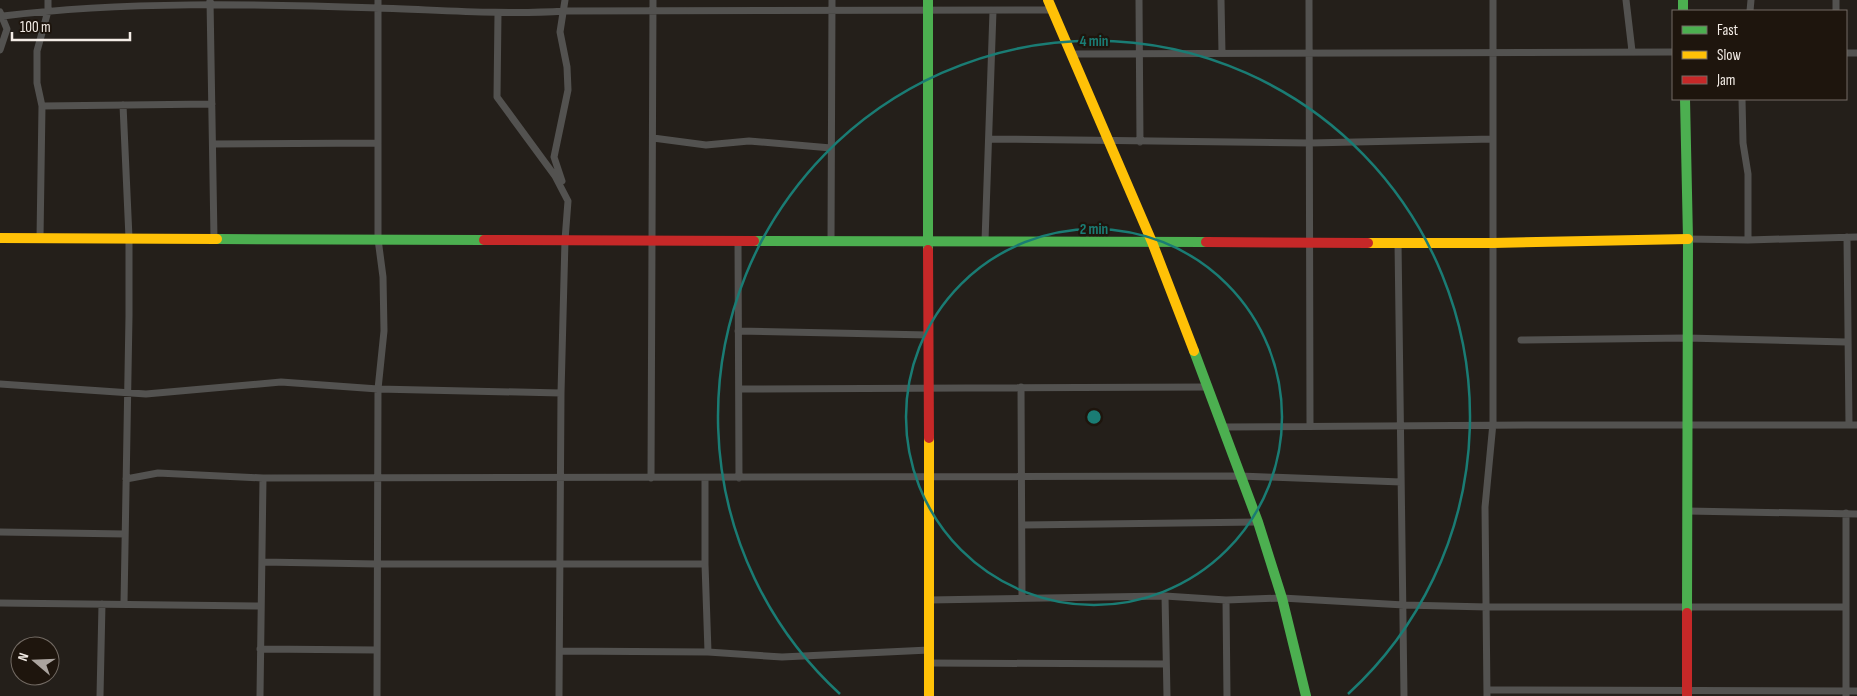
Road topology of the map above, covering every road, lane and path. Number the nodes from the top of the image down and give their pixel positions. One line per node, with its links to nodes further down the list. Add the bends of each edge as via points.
1 (48, 0): 16 (street)
2 (378, 0): 14 (street)
3 (565, 0): 17 (street)
4 (653, 0): 18 (street)
5 (832, 0): 19 (street)
6 (1048, 0): 15 (street)
7 (1139, 0): 27 (street)
8 (1221, 0): 28 (street)
9 (1309, 0): 29 (street)
10 (1492, 0): 25 (street)
11 (1626, 0): 24 (street)
12 (211, 3): 14 (street); 16 (street); 33 (street)
13 (928, 5): 19 (street); 20 (street); 59 (street)
14 (378, 8): 21 (street); 41 (street)
15 (1052, 10): 20 (street); 30 (street)
16 (48, 11): 22 (street); 35 (street, via 37,51 37,83)
17 (565, 11): 18 (street); 21 (street); 45 (street, via 560,32 568,90 554,157)
18 (653, 11): 19 (street); 36 (street)
19 (832, 11): 44 (street)
20 (993, 11): 37 (street)
21 (498, 13): 45 (street, via 497,97 555,176)
22 (2, 14): 23 (street, via 7,30)
23 (0, 50)
24 (1632, 50): 25 (street); 26 (street)
25 (1493, 51): 29 (street); 38 (street)
26 (1672, 52)
27 (1140, 53): 28 (street); 30 (street); 40 (street)
28 (1222, 53): 29 (street)
29 (1309, 53): 42 (street)
30 (1071, 54): 39 (street)
31 (1685, 100): 57 (street)
32 (1742, 100): 58 (street, via 1748,174)
33 (212, 104): 34 (street); 43 (street)
34 (123, 105): 35 (street); 50 (street)
35 (42, 106): 49 (street)
36 (653, 138): 44 (street, via 706,145 749,141); 54 (street)
37 (988, 139): 39 (street); 60 (street)
38 (1493, 139): 42 (street); 64 (street)
39 (1108, 142): 40 (street); 61 (street)
40 (1140, 142): 42 (street)
41 (378, 143): 43 (street); 52 (street)
42 (1310, 143): 62 (street)
43 (213, 144): 51 (street)
44 (832, 148): 56 (street)
45 (568, 201): 53 (street)
46 (1856, 236): 47 (street)
47 (1847, 237): 58 (street); 69 (street)
48 (0, 238): 49 (street)
49 (40, 238): 50 (street)
50 (129, 238): 51 (street); 76 (street)
51 (214, 238): 52 (street)
52 (378, 239): 53 (street); 74 (street, via 383,277 384,331)
53 (565, 240): 54 (street); 77 (street)
54 (652, 240): 55 (street); 90 (street)
55 (738, 240): 56 (street); 65 (street)
56 (831, 240): 59 (street)
57 (1688, 240): 58 (street); 64 (street); 67 (street)
58 (1748, 240)
59 (928, 241): 60 (street); 66 (street)
60 (985, 241): 61 (street)
61 (1152, 242): 62 (street); 73 (street)
62 (1310, 242): 63 (street); 80 (street)
63 (1398, 242): 64 (street); 83 (street)
64 (1493, 243): 78 (street)
65 (738, 331): 66 (street); 75 (street)
66 (928, 335): 71 (street)
67 (1686, 338): 68 (street); 69 (street); 81 (street)
68 (1521, 340)
69 (1846, 342): 79 (street)
70 (0, 384): 76 (street)
71 (929, 387): 72 (street); 75 (street); 93 (street)
72 (1021, 387): 73 (street); 84 (street)
73 (1208, 387): 82 (street)
74 (378, 389): 76 (street, via 281,382 163,394); 77 (street); 88 (street)
75 (739, 389): 92 (street)
76 (128, 392): 86 (street)
77 (562, 393): 89 (street)
78 (1493, 424): 81 (street); 83 (street); 116 (street, via 1485,508)
79 (1853, 425): 81 (street)
80 (1310, 426): 82 (street); 83 (street)
81 (1686, 426): 95 (street)
82 (1223, 427): 85 (street)
83 (1400, 427): 94 (street)
84 (1022, 476): 85 (street); 93 (street); 99 (street)
85 (1240, 476): 94 (street); 98 (street)
86 (126, 478): 87 (street, via 158,473); 101 (street)
87 (263, 478): 88 (street); 102 (street)
88 (377, 478): 89 (street); 104 (street)
89 (561, 478): 90 (street); 103 (street)
90 (651, 478): 91 (street)
91 (705, 478): 92 (street); 105 (street)
92 (739, 478): 93 (street)
93 (929, 478): 109 (street)
94 (1401, 482): 114 (street)
95 (1687, 511): 96 (street); 118 (street)
96 (1846, 513): 97 (street); 117 (street)
97 (1857, 514)
98 (1258, 522): 99 (street); 108 (street)
99 (1023, 525): 107 (street)
100 (0, 532): 101 (street)
101 (125, 534): 113 (street)
102 (262, 562): 104 (street); 115 (street)
103 (560, 562): 104 (street); 105 (street); 122 (street)
104 (377, 564): 120 (street)
105 (705, 564): 123 (street)
106 (1165, 596): 107 (street); 110 (street); 125 (street)
107 (1022, 597): 109 (street)
108 (1282, 598): 110 (street); 114 (street); 137 (street)
109 (929, 600): 121 (street)
110 (1226, 600): 136 (street)
111 (0, 603): 112 (street)
112 (102, 604): 113 (street); 130 (street)
113 (124, 604): 115 (street)
114 (1404, 605): 116 (street); 138 (street)
115 (261, 606): 119 (street)
116 (1487, 607): 118 (street); 127 (street)
117 (1846, 607): 118 (street); 129 (street)
118 (1686, 608): 128 (street)
119 (260, 649): 120 (street); 131 (street)
120 (377, 650): 132 (street)
121 (929, 650): 123 (street, via 782,656); 124 (street)
122 (560, 651): 123 (street); 133 (street)
123 (708, 652)
124 (929, 663): 125 (street); 134 (street)
125 (1166, 664): 135 (street)
126 (1857, 691): 129 (street)
127 (1487, 693): 128 (street)
128 (1687, 694): 129 (street)
129 (1846, 694)
130 (100, 696)
131 (260, 696)
132 (377, 696)
133 (559, 696)
134 (929, 696)
135 (1167, 696)
136 (1227, 696)
137 (1306, 696)
138 (1404, 696)

